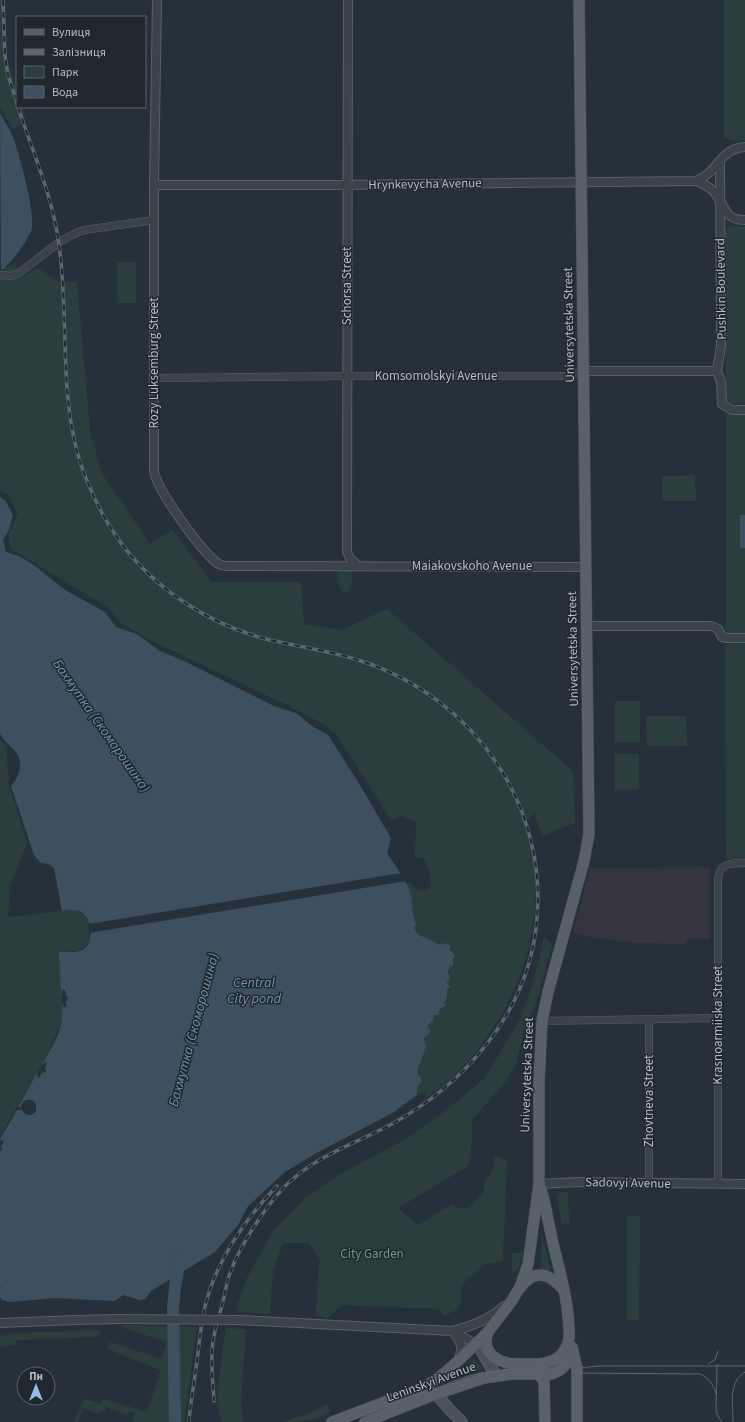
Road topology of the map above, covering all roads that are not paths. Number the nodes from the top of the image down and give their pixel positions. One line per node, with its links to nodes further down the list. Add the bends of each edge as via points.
1 (157, 0): 8 (street, Rozy Luksemburg Street)
2 (348, 0): 9 (street, Schorsa Street)
3 (579, 0): 7 (main road, Universytetska Street)
4 (745, 146): 5 (street, via 730,150)
5 (720, 162): 6 (street, via 706,176); 10 (street, Pushkin Boulevard)
6 (696, 181): 7 (street, Hrynkevycha Avenue); 10 (street, via 712,190)
7 (581, 182): 9 (street, Hrynkevycha Avenue); 14 (main road, Universytetska Street)
8 (154, 185): 9 (street, Hrynkevycha Avenue); 11 (street, Rozy Luksemburg Street)
9 (348, 185): 16 (street, Schorsa Street)
10 (720, 200): 12 (street, via 725,212 738,220); 15 (street, Pushkin Boulevard, via 721,346)
11 (154, 220): 13 (street, via 84,230 73,234 17,274); 17 (street, Rozy Luksemburg Street)
12 (745, 220)
13 (2, 276)
14 (583, 371): 15 (street, Komsomolskyi Avenue); 16 (street, Komsomolskyi Avenue, via 569,376); 22 (main road, Universytetska Street)
15 (717, 371): 18 (street, Pushkin Boulevard, via 721,382 722,404 732,410)
16 (347, 376): 17 (street, Komsomolskyi Avenue); 19 (street, Schorsa Street)
17 (154, 378): 20 (street, Rozy Luksemburg Street, via 154,474 182,521 215,562 226,566)
18 (745, 410)
19 (347, 552): 20 (street, via 345,560); 21 (street, via 351,560)
20 (337, 566): 21 (street, Rozy Luksemburg Street)
21 (359, 566): 22 (street, Maiakovskoho Avenue)
22 (586, 567): 23 (main road, Universytetska Street)
23 (586, 626): 24 (street, via 711,626 718,629 722,637); 28 (main road, Universytetska Street, via 589,834)
24 (745, 638)
25 (745, 863): 26 (street, Krasnoarmiiska Street, via 728,864 719,871)
26 (719, 1018): 27 (street); 31 (street, Krasnoarmiiska Street)
27 (649, 1019): 28 (street); 29 (street, Zhovtneva Street)
28 (542, 1021): 30 (main road, Universytetska Street)
29 (649, 1183): 30 (street, Sadovyi Avenue); 31 (street, Sadovyi Avenue)
30 (539, 1184): 33 (main road, Universytetska Street); 34 (main road, via 528,1264)
31 (718, 1184): 32 (street, Sadovyi Avenue)
32 (745, 1184)
33 (564, 1289): 34 (main road, via 556,1280 538,1275 529,1278); 36 (main road)
34 (512, 1298): 37 (street, via 493,1314); 38 (main road)
35 (0, 1323): 37 (street, bridge, via 75,1320 239,1320)
36 (569, 1330): 40 (main road, via 568,1345 563,1353 555,1360 544,1364 512,1364); 43 (main road, Leninskyi Avenue, via 569,1354 563,1369); 49 (main road, via 577,1373)
37 (452, 1331): 39 (street); 41 (street, via 461,1342 462,1349)
38 (488, 1332): 39 (main road, Leninskyi Avenue); 40 (main road, via 485,1345)
39 (477, 1344): 40 (street); 41 (main road, Leninskyi Avenue); 42 (main road)
40 (493, 1355)
41 (456, 1363): 45 (main road, Leninskyi Avenue, via 424,1387)
42 (497, 1375): 43 (main road, Leninskyi Avenue); 44 (main road, Leninskyi Avenue, via 471,1381)
43 (539, 1375): 48 (main road, via 544,1381)
44 (436, 1394): 46 (main road, Leninskyi Avenue); 47 (main road)
45 (332, 1422)
46 (365, 1422)
47 (462, 1422)
48 (545, 1422)
49 (577, 1422)

